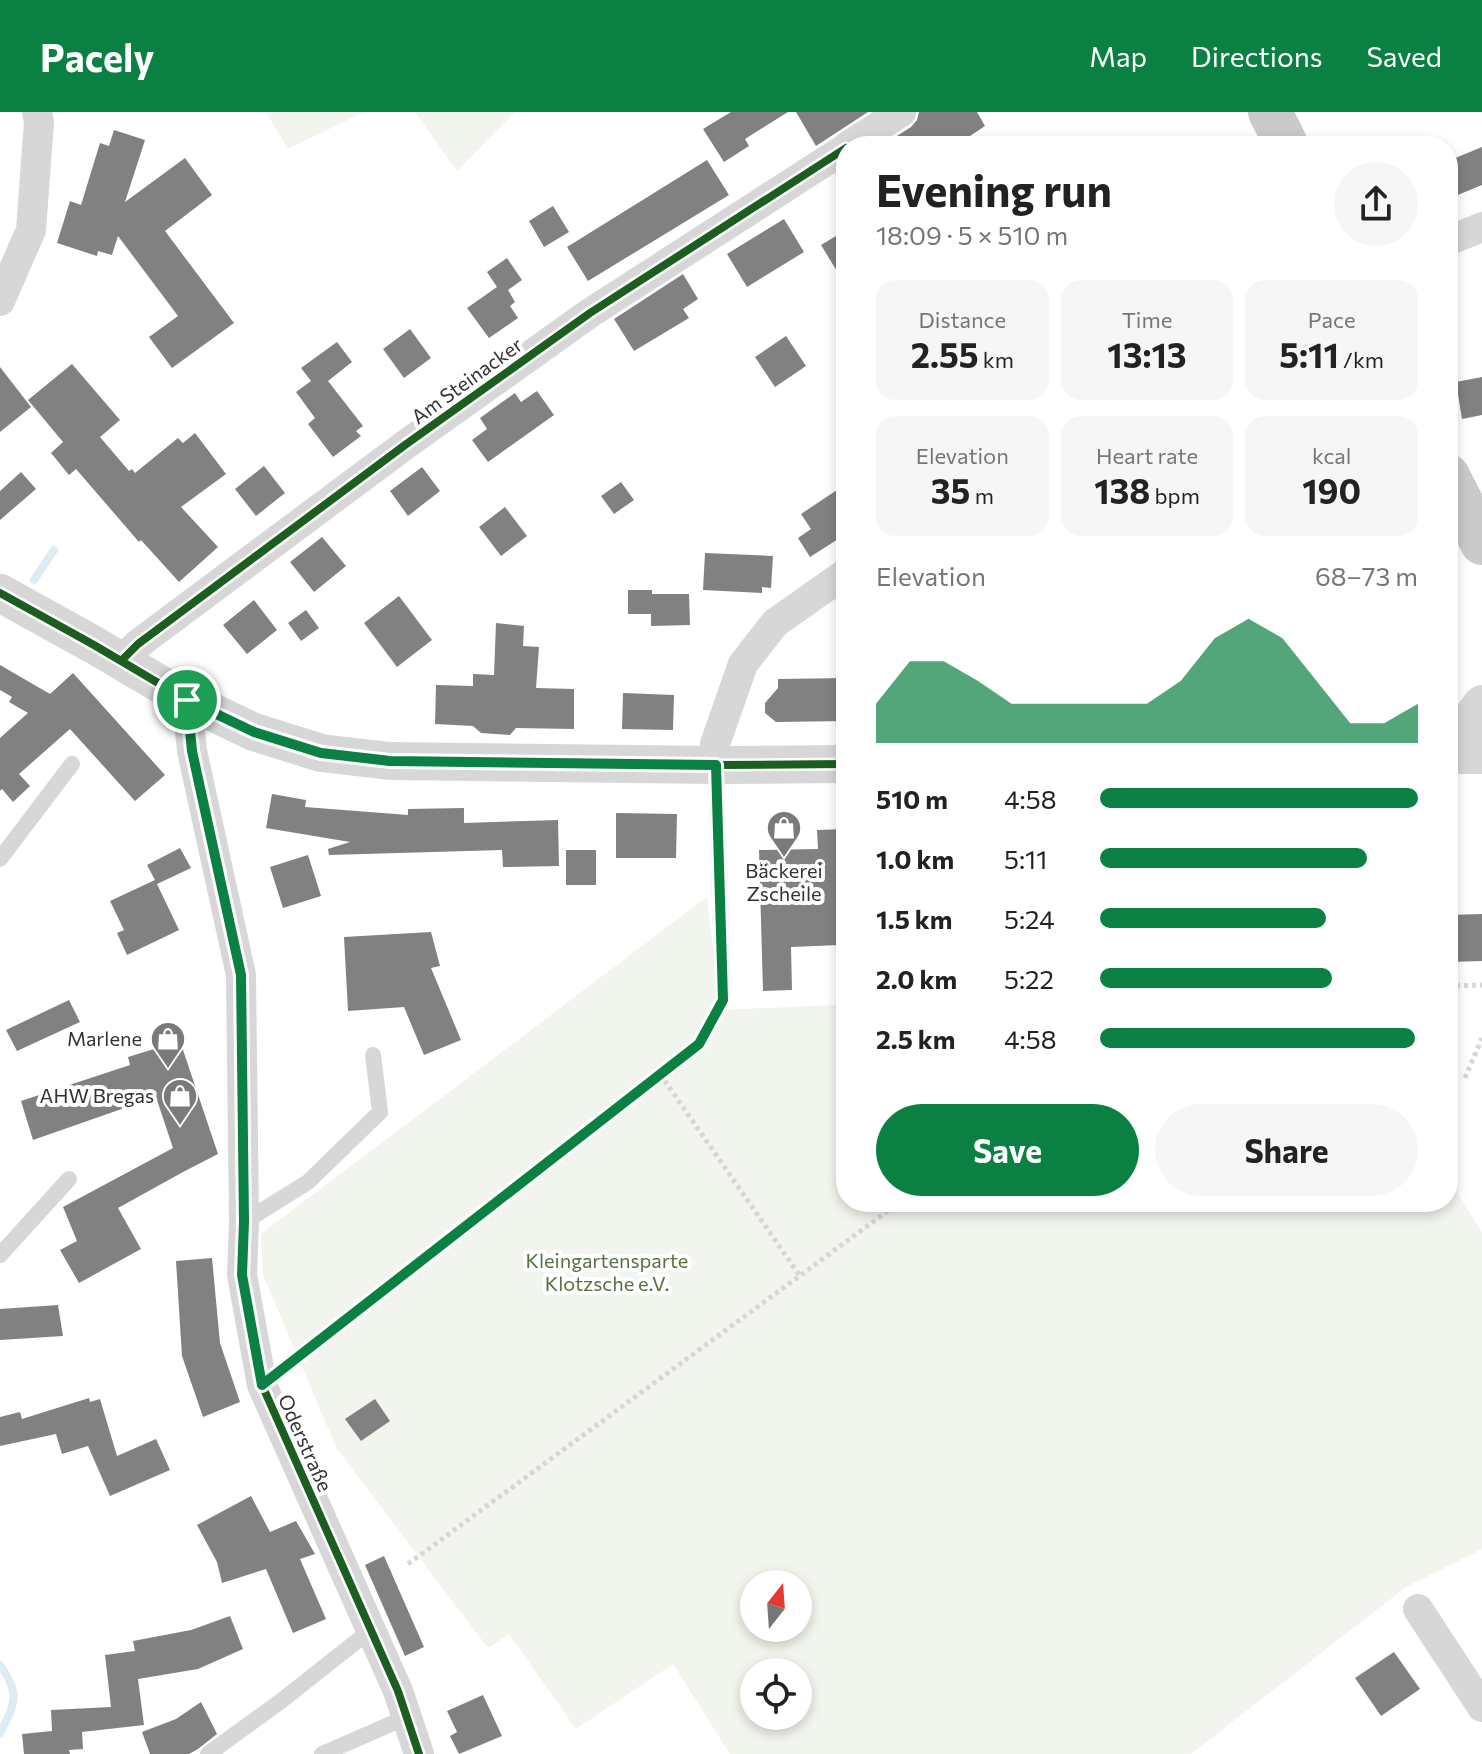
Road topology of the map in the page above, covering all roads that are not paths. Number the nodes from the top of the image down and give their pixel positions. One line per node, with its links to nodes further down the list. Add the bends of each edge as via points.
1 (37, 112): 9 (street, via 31,230)
2 (901, 112): 4 (street, Am Steinacker)
3 (1270, 112): 5 (main road)
4 (864, 136)
5 (1282, 136)
6 (836, 154): 14 (street, Am Steinacker, via 590,313 367,473)
7 (1482, 227): 8 (street)
8 (1458, 237)
9 (0, 301)
10 (1458, 496): 11 (main road)
11 (1482, 543)
12 (836, 580): 22 (street, via 775,623 743,664 715,744)
13 (0, 593): 14 (street)
14 (121, 661): 15 (street)
15 (187, 700): 22 (street, via 254,732 335,755 390,761); 27 (street, Oderstraße, via 192,751 241,975)
16 (1482, 704): 17 (street)
17 (1458, 732)
18 (1458, 755): 19 (street)
19 (1482, 755)
20 (72, 764): 23 (lane)
21 (836, 764): 22 (street)
22 (716, 765): 24 (lane)
23 (0, 859)
24 (723, 1000)
25 (373, 1055): 27 (lane, via 380,1112 308,1182)
26 (69, 1179): 28 (lane)
27 (244, 1222): 30 (street, Oderstraße, via 242,1275 262,1385)
28 (0, 1255)
29 (1418, 1609): 31 (street)
30 (371, 1630): 32 (street, Oderstraße); 33 (lane)
31 (1482, 1707)
32 (407, 1717): 34 (lane); 35 (street, Oderstraße)
33 (208, 1754)
34 (322, 1754)
35 (419, 1754)

